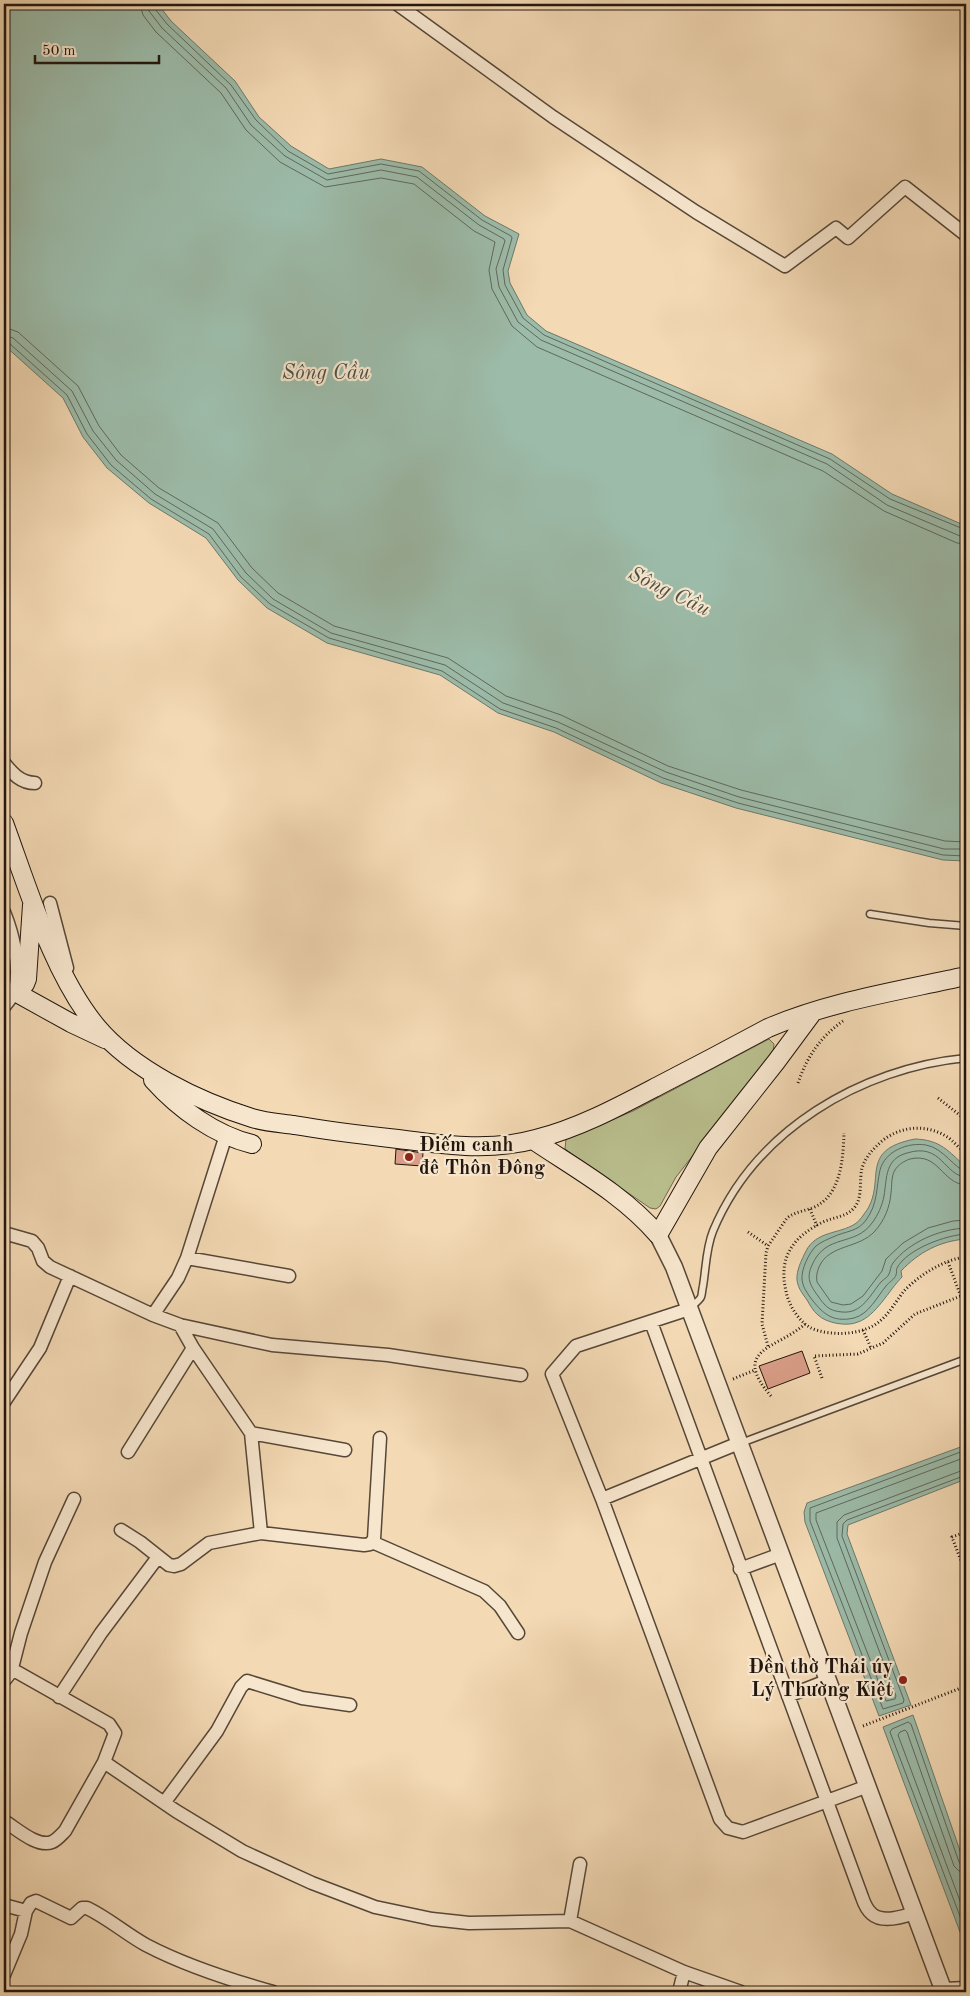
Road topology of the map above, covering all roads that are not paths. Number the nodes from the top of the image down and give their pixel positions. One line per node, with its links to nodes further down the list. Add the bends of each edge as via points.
1 (397, 4): 2 (street, via 553,117 696,212 785,266 836,228 848,238 904,187)
2 (966, 235)
3 (4, 763): 4 (street, via 21,780)
4 (35, 784)
5 (4, 823): 6 (main road)
6 (32, 899): 12 (main road, via 27,979); 13 (main road, via 52,951)
7 (50, 903): 13 (street)
8 (4, 912): 12 (street, via 17,968)
9 (870, 914): 10 (lane)
10 (966, 926)
11 (966, 976): 15 (main road)
12 (15, 992): 14 (street); 16 (main road)
13 (75, 995): 16 (main road)
14 (4, 1006)
15 (812, 1012): 20 (main road, via 768,1028 598,1118); 23 (main road, via 708,1148)
16 (110, 1041): 18 (main road)
17 (966, 1058): 27 (lane, via 938,1060 893,1073 855,1089 805,1116 766,1150 732,1193 712,1232 701,1297)
18 (136, 1061): 19 (main road, via 181,1107); 20 (main road, via 173,1084 253,1118 341,1133 487,1148)
19 (226, 1135): 21 (main road); 24 (street)
20 (533, 1140): 23 (main road, via 626,1203)
21 (252, 1144)
22 (4, 1233): 25 (street, via 32,1241 43,1262)
23 (658, 1235): 27 (street)
24 (187, 1258): 26 (street); 28 (street, via 178,1278)
25 (70, 1276): 28 (street); 34 (street, via 43,1343)
26 (289, 1276)
27 (689, 1309): 29 (street); 37 (street)
28 (153, 1315): 30 (street)
29 (651, 1322): 40 (street); 42 (street, via 576,1346 552,1374)
30 (180, 1325): 31 (street); 33 (street, via 272,1346 388,1355)
31 (193, 1348): 35 (street); 39 (street)
32 (966, 1359): 37 (lane)
33 (521, 1375)
34 (4, 1402)
35 (251, 1433): 38 (street); 44 (street)
36 (380, 1438): 45 (street)
37 (739, 1443): 40 (street); 46 (street)
38 (345, 1450)
39 (128, 1452)
40 (700, 1459): 42 (street); 48 (street)
41 (74, 1499): 50 (street, via 45,1562)
42 (602, 1499): 57 (street, via 720,1819 728,1828 743,1832)
43 (121, 1530): 47 (street)
44 (261, 1532): 45 (street, via 364,1545); 47 (street, via 209,1543 177,1566)
45 (372, 1542): 49 (street, via 484,1591 500,1606)
46 (781, 1554): 48 (street); 51 (street)
47 (158, 1557): 53 (street)
48 (740, 1569): 52 (street)
49 (518, 1633)
50 (8, 1676): 53 (street, via 17,1672)
51 (829, 1680): 52 (street); 56 (street)
52 (788, 1696): 57 (street)
53 (59, 1697): 55 (street, via 112,1727 114,1738)
54 (350, 1705): 58 (street, via 302,1698 247,1681)
55 (104, 1762): 58 (street); 59 (street, via 65,1831 52,1842 34,1840)
56 (868, 1786): 57 (street); 63 (street)
57 (826, 1801): 63 (street, via 870,1913 879,1918)
58 (164, 1803): 64 (street, via 242,1851 375,1907 469,1923)
59 (4, 1821)
60 (580, 1864): 64 (street)
61 (4, 1905): 62 (street)
62 (26, 1911): 66 (street, via 21,1934); 69 (street, via 36,1901 71,1918 82,1908 87,1908 179,1962)
63 (914, 1913): 68 (street)
64 (570, 1921): 65 (street)
65 (684, 1972): 70 (street); 71 (street)
66 (4, 1975)
67 (966, 1988): 68 (street)
68 (943, 1990)
69 (273, 1992)
70 (679, 1992)
71 (741, 1992)

